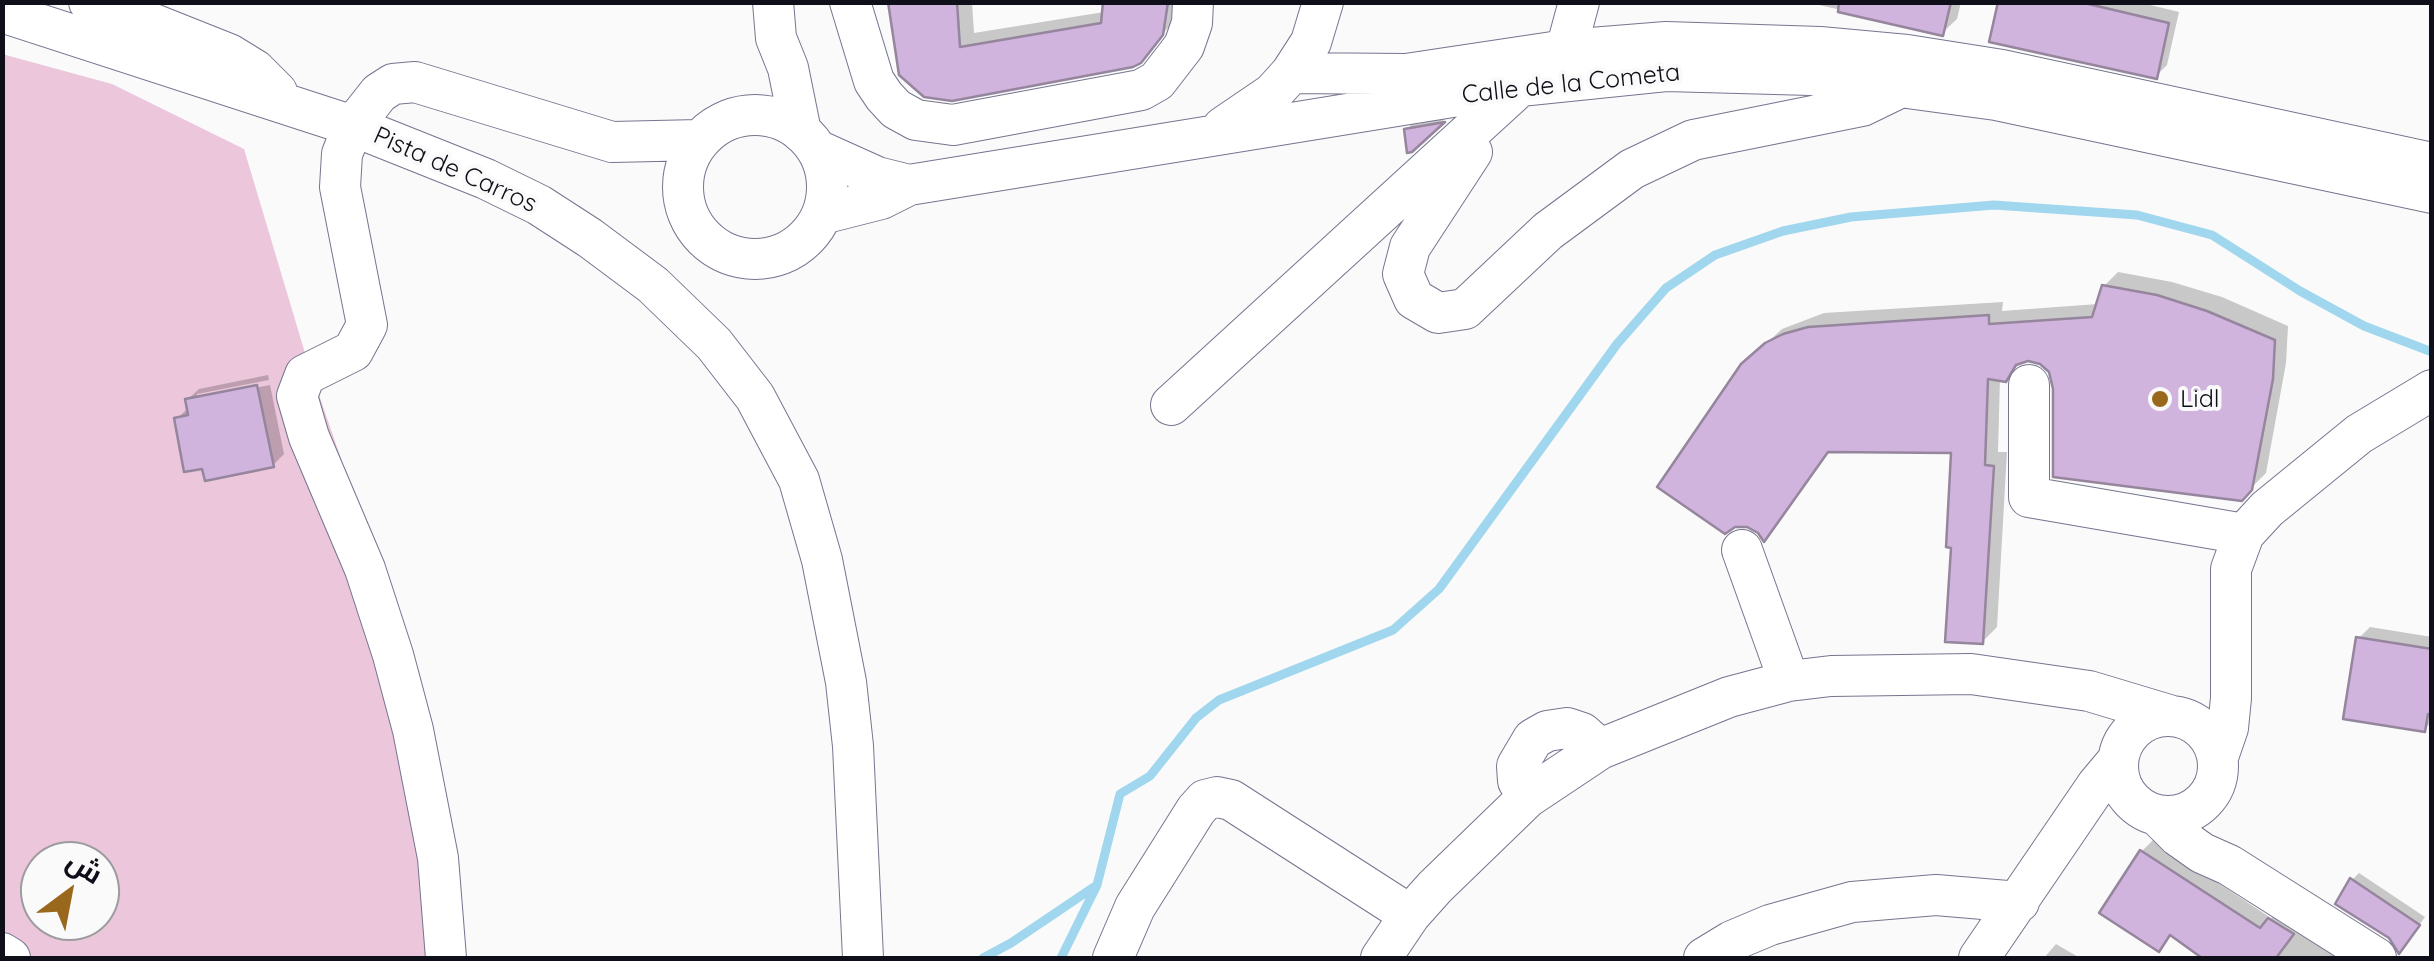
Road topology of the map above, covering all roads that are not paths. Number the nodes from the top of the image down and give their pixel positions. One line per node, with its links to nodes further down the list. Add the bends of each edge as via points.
1 (89, 2): 12 (street, via 229,54 271,84)
2 (850, 2): 3 (street, via 884,96 896,109 953,125 1141,90 1158,81 1184,46)
3 (1192, 2)
4 (1323, 2): 9 (street, via 1311,42)
5 (1579, 2): 8 (street, Calle de la Cometa)
6 (2, 12): 12 (street, Pista de Carros)
7 (774, 20): 13 (street); 18 (street)
8 (1566, 50): 9 (street, Calle de la Cometa, via 1406,74); 21 (street, Calle de la Cometa, via 1742,42 1907,55)
9 (1292, 73): 14 (street, via 1286,102); 16 (street, Calle de la Cometa, via 1242,118)
10 (1520, 86): 11 (street, Calle de la Cometa, via 1666,71); 14 (street, Calle de la Cometa); 28 (street)
11 (1902, 86): 20 (street, via 1862,106 1693,140 1632,168 1548,231 1465,310 1438,313 1414,300 1403,274 1410,247); 23 (street, Calle de la Cometa)
12 (285, 104): 15 (street, Pista de Carros)
13 (740, 116): 17 (street); 18 (street, via 783,120)
14 (1301, 121): 16 (street, Calle de la Cometa)
15 (353, 126): 19 (street, via 379,92 415,82); 44 (street, via 342,154 340,188 368,324 352,351 300,380 297,396 375,596 398,674 438,858); 45 (street, Pista de Carros, via 486,179 590,238 678,309 755,397 798,480 836,626 853,746)
16 (1200, 138): 22 (street, Calle de la Cometa)
17 (700, 140): 19 (street); 24 (street, via 685,168)
18 (809, 141): 22 (street, Calle de la Cometa, via 876,177); 25 (street, via 827,181)
19 (612, 142): 24 (street)
20 (1472, 152)
21 (2432, 163)
22 (908, 185): 25 (street, Calle de la Cometa)
23 (2432, 193)
24 (684, 199): 25 (street, via 692,224 710,244 747,259 797,246)
25 (822, 214)
26 (2030, 386): 29 (street, via 2029,497)
27 (2432, 390): 29 (street, via 2359,434)
28 (1171, 405)
29 (2244, 534): 31 (street, via 2232,569)
30 (1742, 550): 32 (street)
31 (2230, 668): 34 (street, via 2205,706); 36 (street, via 2228,728)
32 (1789, 681): 33 (street, via 1930,672); 41 (street, via 1698,708 1600,749 1528,797)
33 (2049, 684): 34 (street); 35 (street, via 2110,720)
34 (2177, 717): 35 (street, via 2144,722); 36 (street, via 2200,727)
35 (2121, 749): 38 (street, via 2119,778 2127,796); 40 (street)
36 (2218, 756): 37 (street)
37 (2207, 799): 38 (street, via 2193,811); 39 (street, via 2210,835)
38 (2158, 816): 39 (street, via 2202,853)
39 (2229, 865): 50 (street)
40 (2019, 902): 48 (street, via 1936,895 1852,902 1770,924); 49 (street)
41 (1410, 915): 46 (street, via 1217,796 1196,810 1135,907); 47 (street)
42 (2, 953): 43 (street)
43 (10, 958)
44 (446, 958)
45 (863, 958)
46 (1112, 958)
47 (1381, 958)
48 (1704, 958)
49 (1978, 958)
50 (2376, 958)

